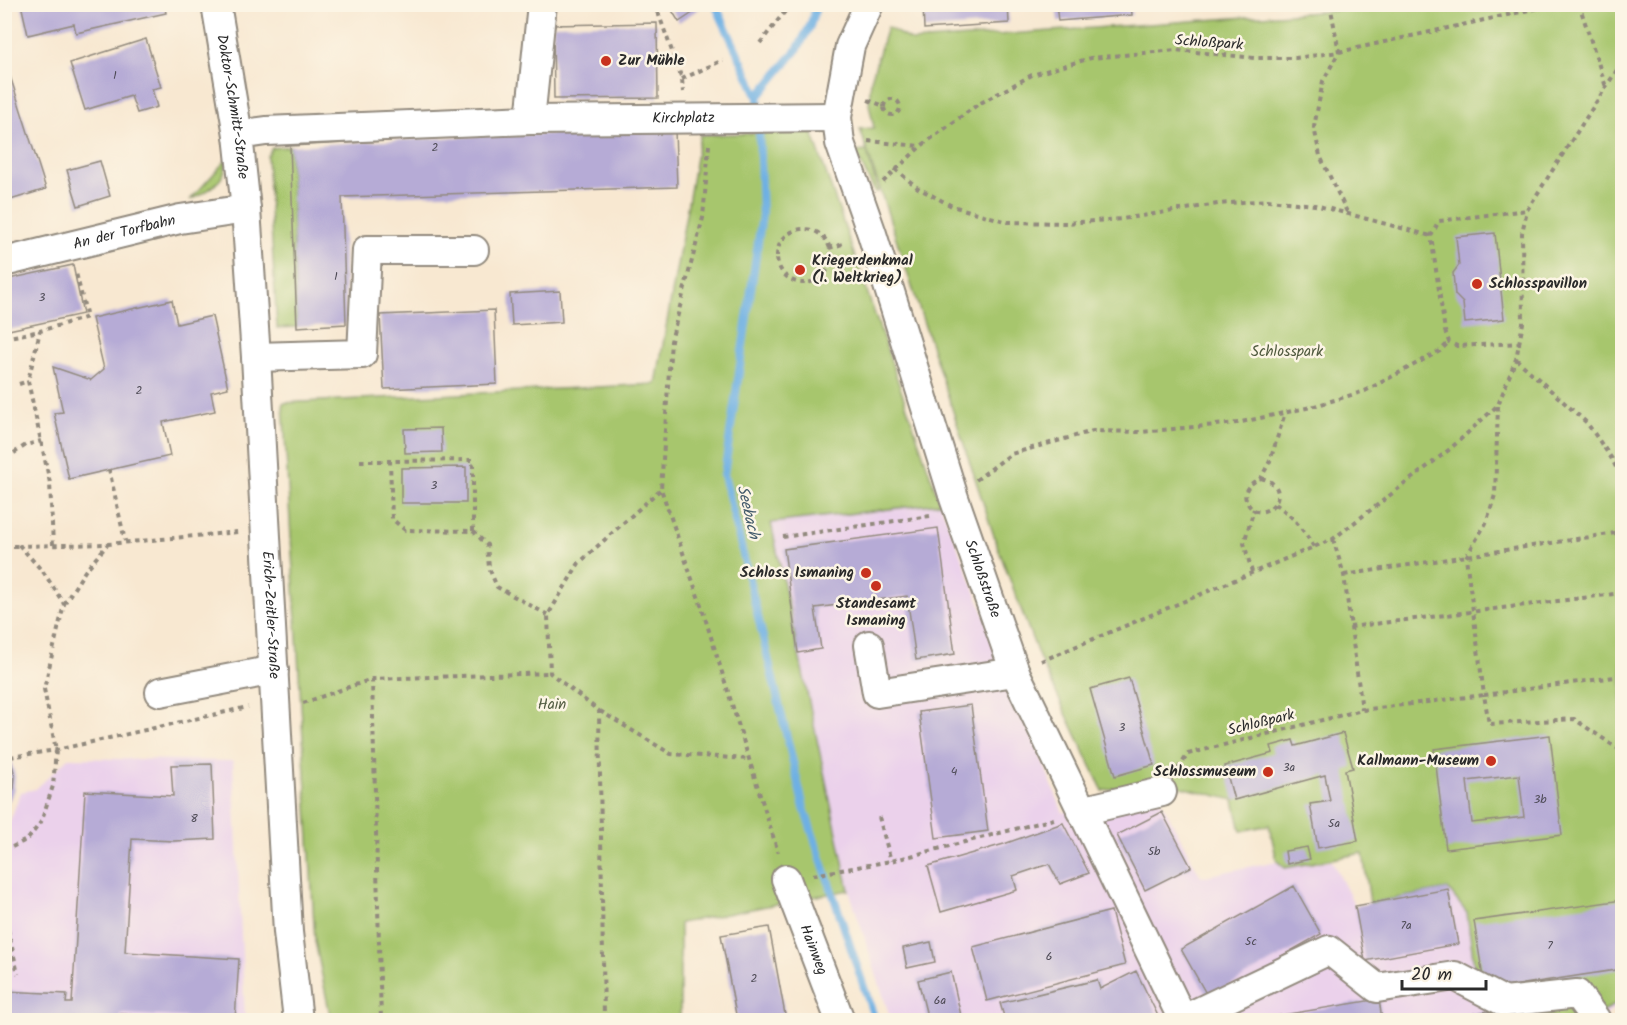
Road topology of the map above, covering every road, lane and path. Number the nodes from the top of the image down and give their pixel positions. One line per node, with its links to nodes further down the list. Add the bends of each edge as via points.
1 (216, 4): 21 (street, Doktor-Schmitt-Straße)
2 (542, 4): 19 (street)
3 (656, 4): 13 (path)
4 (791, 4): 9 (path)
5 (869, 4): 20 (street, via 850,46)
6 (1330, 4): 10 (path)
7 (1557, 4): 10 (path, Schloßpark)
8 (1579, 4): 15 (path)
9 (760, 43)
10 (1339, 52): 22 (path, Schloßpark, via 1255,58 1176,50 1091,58 1032,75 977,105); 27 (path, via 1323,81 1314,127 1320,156)
11 (723, 60): 13 (path)
12 (1623, 62): 15 (path)
13 (682, 79): 14 (path)
14 (683, 86)
15 (1606, 87): 26 (path)
16 (864, 98): 17 (path)
17 (884, 106): 17 (path, via 892,116 901,107 894,99)
18 (717, 118): 19 (street, Kirchplatz); 20 (street, Kirchplatz, via 807,117); 51 (path, via 703,218 671,341)
19 (530, 120): 21 (street, Kirchplatz)
20 (838, 130): 22 (path, via 870,141); 24 (street, Schloßstraße)
21 (238, 135): 25 (street, Doktor-Schmitt-Straße)
22 (921, 146): 23 (path, Schloßpark)
23 (895, 169): 24 (path, Schloßpark, via 881,185); 27 (path, via 918,188 952,206 1008,222 1122,219 1268,200)
24 (858, 193): 76 (street, Schloßstraße, via 954,498)
25 (246, 209): 29 (street, An der Torfbahn, via 180,219); 37 (street, Erich-Zeitler-Straße)
26 (1527, 210): 28 (path, via 1439,220); 36 (path, via 1522,233)
27 (1347, 212): 28 (path)
28 (1431, 236): 35 (path)
29 (69, 246): 31 (street, An der Torfbahn); 33 (path, via 87,317)
30 (474, 250): 37 (street, via 367,250 362,354)
31 (4, 262)
32 (812, 282): 32 (path, via 829,265 829,248 818,234 800,230 784,239 777,255 778,264 787,278)
33 (40, 331): 34 (path); 39 (path)
34 (4, 338)
35 (1449, 342): 36 (path, via 1457,346); 42 (path, via 1440,351 1365,391)
36 (1521, 342): 38 (path)
37 (256, 357): 55 (street, Erich-Zeitler-Straße)
38 (1516, 359): 41 (path); 49 (path, via 1587,423)
39 (28, 381): 40 (path); 43 (path)
40 (19, 384)
41 (1498, 405): 59 (path, via 1450,449); 66 (path, via 1495,495 1486,523)
42 (1285, 413): 48 (path); 50 (path, via 1237,423 1153,431 1094,430 1011,454)
43 (41, 441): 44 (path); 61 (path, via 50,483)
44 (14, 453)
45 (360, 461): 46 (path)
46 (390, 461): 56 (path, via 392,519 405,530); 56 (path, via 473,460)
47 (109, 469): 60 (path)
48 (1261, 478): 52 (path, via 1276,487); 53 (path, via 1253,481 1245,493)
49 (1623, 480)
50 (972, 484)
51 (661, 489): 72 (path, via 579,562); 88 (path)
52 (1275, 504): 53 (path, via 1262,511); 65 (path, via 1291,514)
53 (1254, 509): 67 (path, via 1244,543)
54 (930, 516): 58 (path)
55 (265, 530): 60 (path); 75 (street, Erich-Zeitler-Straße)
56 (473, 531): 72 (path, via 487,545 489,568 497,587)
57 (1623, 532): 66 (path)
58 (783, 537)
59 (1333, 539): 65 (path); 68 (path)
60 (125, 542): 62 (path)
61 (53, 544): 62 (path); 64 (path)
62 (108, 544): 70 (path)
63 (4, 546): 64 (path)
64 (20, 546): 70 (path)
65 (1314, 547): 67 (path)
66 (1466, 557): 68 (path); 71 (path)
67 (1252, 572): 76 (path)
68 (1344, 575): 73 (path)
69 (1623, 592): 71 (path)
70 (64, 604): 85 (path, via 44,689)
71 (1474, 612): 73 (path); 81 (path)
72 (548, 615): 77 (path)
73 (1350, 627): 83 (path)
74 (869, 645): 76 (street, via 877,693)
75 (274, 670): 80 (street); 82 (street, Erich-Zeitler-Straße)
76 (1016, 672): 90 (street, Schloßstraße)
77 (550, 673): 79 (path); 84 (path)
78 (1623, 676): 81 (path, Schloßpark)
79 (372, 679): 82 (path, via 302,703); 98 (path)
80 (160, 692)
81 (1484, 695): 83 (path, Schloßpark); 86 (path, via 1489,724 1574,718)
82 (274, 705): 85 (path, via 245,707); 97 (street, Erich-Zeitler-Straße, via 288,932)
83 (1362, 710): 89 (path, Schloßpark, via 1188,753)
84 (599, 711): 88 (path, via 670,754); 99 (path)
85 (56, 750): 87 (path); 92 (path, via 53,786 41,822 28,838)
86 (1623, 755)
87 (10, 757)
88 (748, 759): 94 (path)
89 (1162, 792): 90 (street)
90 (1081, 812): 93 (path); 101 (street, Schloßstraße)
91 (879, 817): 93 (path)
92 (4, 851)
93 (891, 861): 94 (path)
94 (800, 877): 100 (street, Hainweg)
95 (4, 912): 96 (path)
96 (18, 974)
97 (298, 1020)
98 (381, 1020)
99 (604, 1020)
100 (840, 1020)
101 (1182, 1020): 102 (street, via 1329,950 1377,988 1455,976 1505,1002 1577,993)
102 (1596, 1020)

